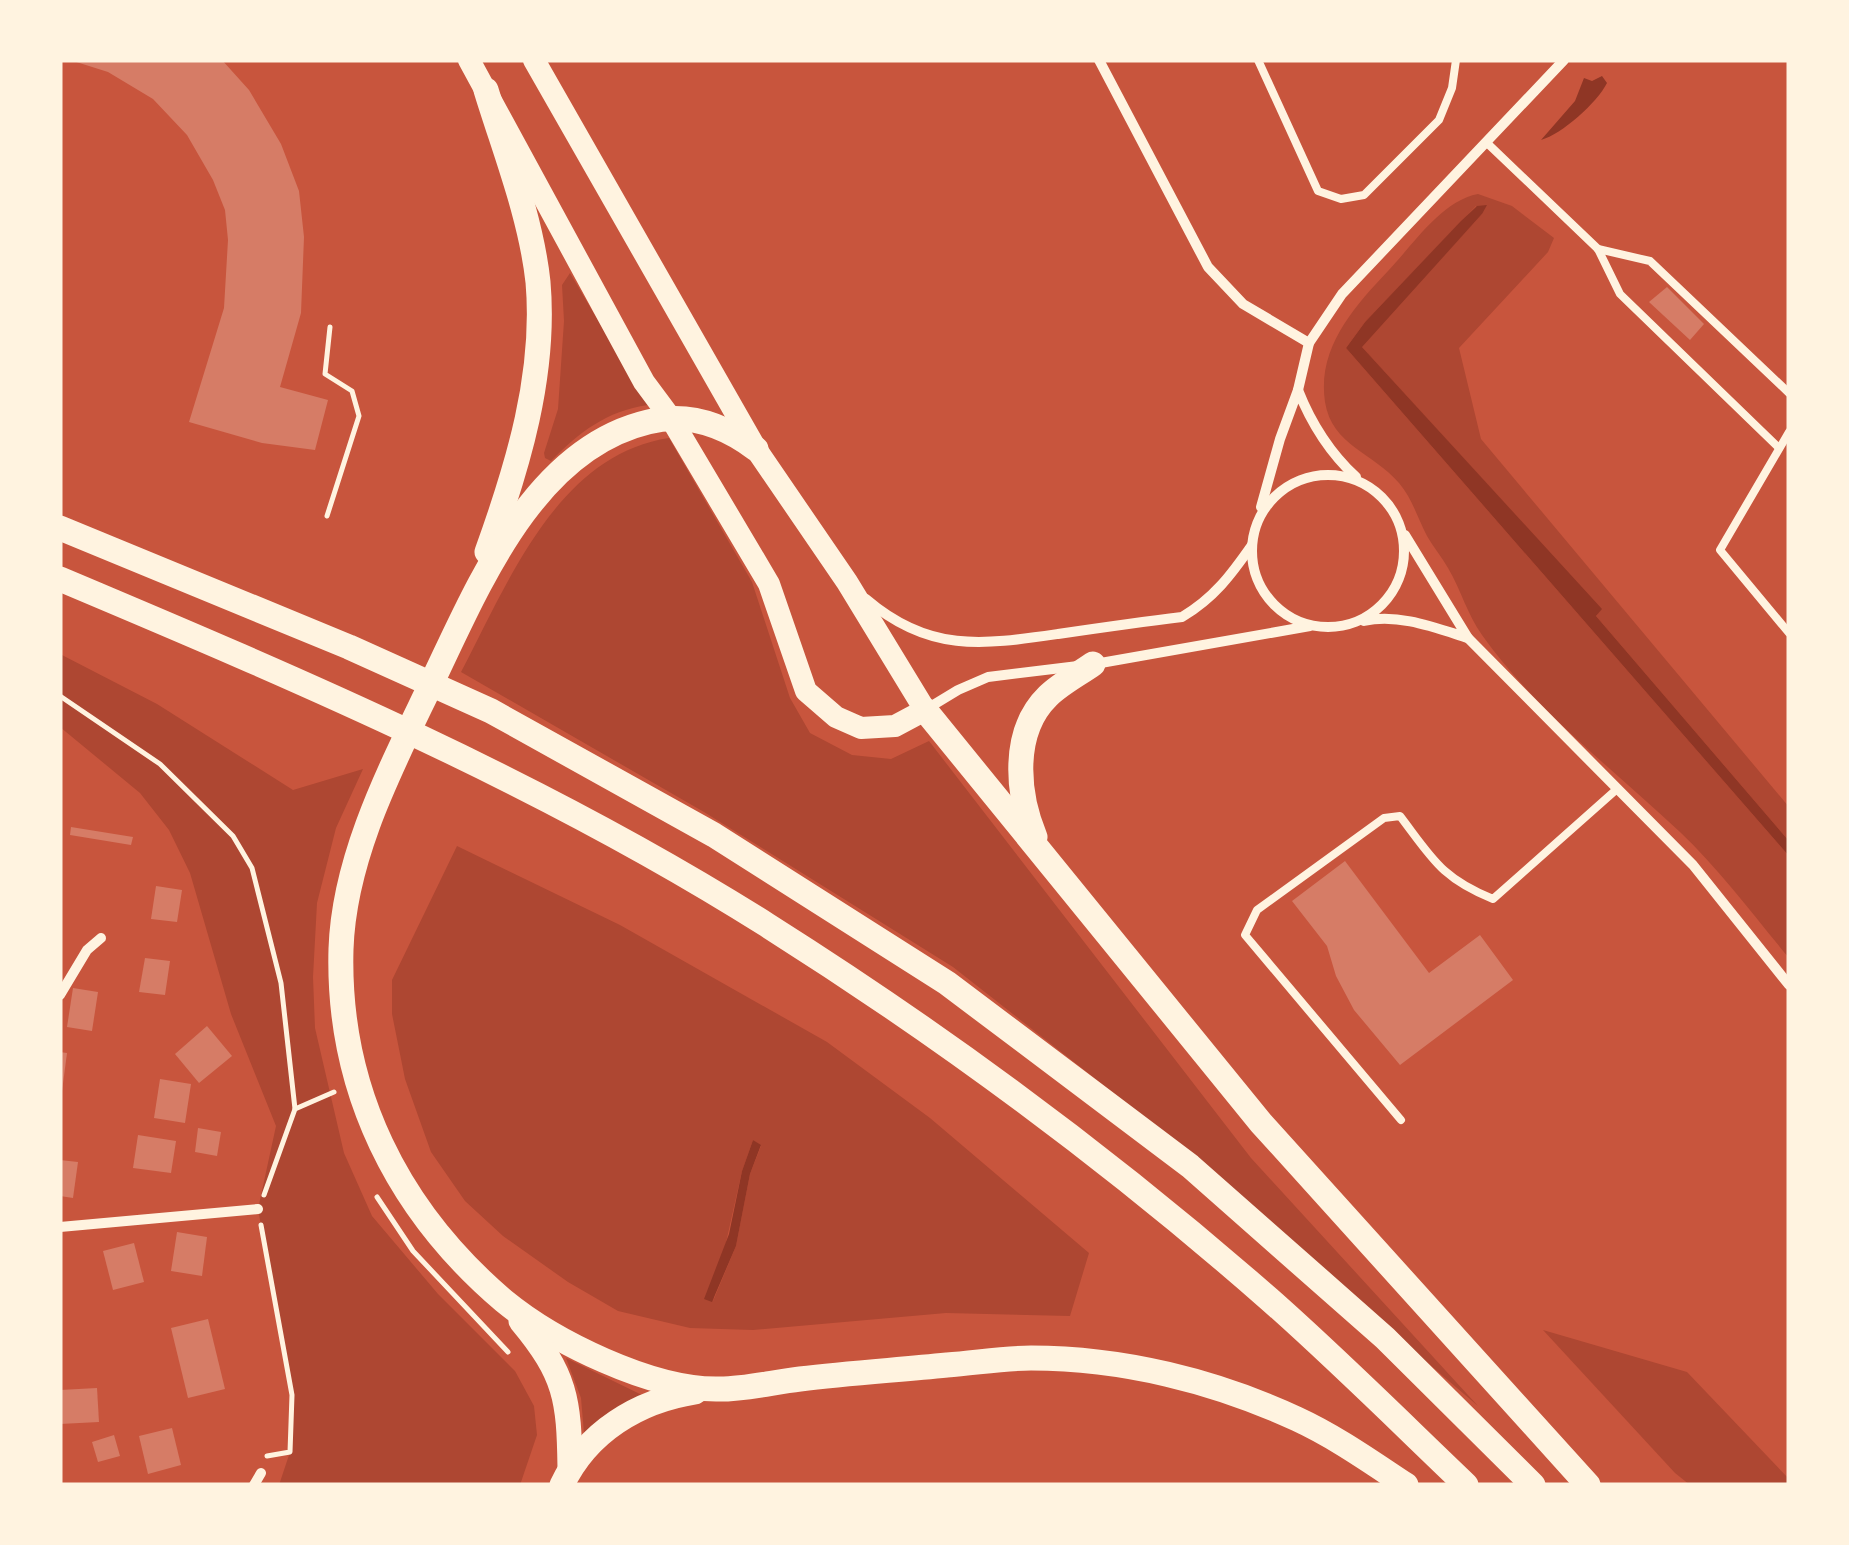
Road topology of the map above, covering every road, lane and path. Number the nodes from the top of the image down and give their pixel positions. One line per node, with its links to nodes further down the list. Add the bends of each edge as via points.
1 (469, 60): 7 (main road)
2 (534, 60): 16 (main road)
3 (1100, 60): 11 (street, via 1208,268 1242,304)
4 (1258, 60): 5 (lane, via 1318,191 1340,198 1364,195 1439,120)
5 (1456, 60)
6 (1564, 60): 8 (street)
7 (486, 90): 14 (main road, via 644,382); 26 (highway, via 528,227 539,338 510,489)
8 (1486, 142): 9 (lane); 11 (street, via 1342,294)
9 (1598, 249): 13 (lane, via 1650,262); 17 (lane, via 1620,294)
10 (330, 328): 19 (path, via 325,374 352,391 359,416)
11 (1310, 343): 12 (street)
12 (1298, 390): 18 (street, via 1329,447); 20 (street)
13 (1789, 394)
14 (670, 417): 16 (highway, via 725,429); 26 (highway, via 613,434 558,472 524,511); 33 (main road, via 769,584 806,691 861,728 895,726)
15 (1789, 432): 17 (lane)
16 (756, 448): 25 (main road)
17 (1779, 448): 29 (lane, via 1720,550)
18 (1360, 481): 20 (street, via 1336,474 1288,485); 22 (street, via 1393,510)
19 (327, 516)
20 (1257, 523): 23 (street)
21 (60, 528): 53 (highway, via 491,711 714,836 947,982 1190,1166 1385,1338)
22 (1402, 530): 28 (street, via 1405,551 1394,591 1364,619); 30 (street)
23 (1252, 545): 25 (street, via 1207,602 1182,617 985,644 918,632); 27 (street, via 1260,588 1290,618)
24 (60, 579): 52 (highway, via 470,760 763,922 1090,1152 1269,1299)
25 (846, 582): 33 (main road)
26 (463, 618): 45 (highway, via 367,830 341,945 343,998 357,1082 401,1186)
27 (1311, 626): 28 (street); 31 (street)
28 (1344, 626): 30 (street, via 1378,618)
29 (1789, 633)
30 (1468, 638): 34 (street)
31 (1093, 664): 33 (street, via 988,677); 35 (highway, via 1048,696 1022,744 1026,816)
32 (60, 696): 40 (path, via 160,764 234,836 252,868 280,982)
33 (924, 710): 35 (highway)
34 (1617, 788): 37 (street, via 1693,865); 41 (lane, via 1493,899 1443,872 1400,816 1384,818 1257,910 1245,935)
35 (1042, 852): 54 (highway, via 1261,1123)
36 (101, 938): 38 (street)
37 (1789, 984)
38 (60, 995)
39 (342, 1106): 40 (path, via 339,1090)
40 (295, 1109): 43 (path)
41 (1401, 1120)
42 (375, 1193): 46 (path, via 413,1251)
43 (258, 1209): 44 (street); 48 (path, via 292,1395 290,1452 268,1455)
44 (60, 1227)
45 (505, 1301): 47 (highway, via 616,1366); 49 (highway, via 550,1358 562,1386 569,1411)
46 (510, 1354)
47 (715, 1390): 49 (highway, via 676,1395 629,1413 603,1431); 51 (highway, via 1029,1358 1120,1366 1175,1376 1285,1414)
48 (261, 1473): 50 (street)
49 (566, 1476)
50 (254, 1485)
51 (1406, 1485)
52 (1466, 1485)
53 (1533, 1485)
54 (1588, 1485)

